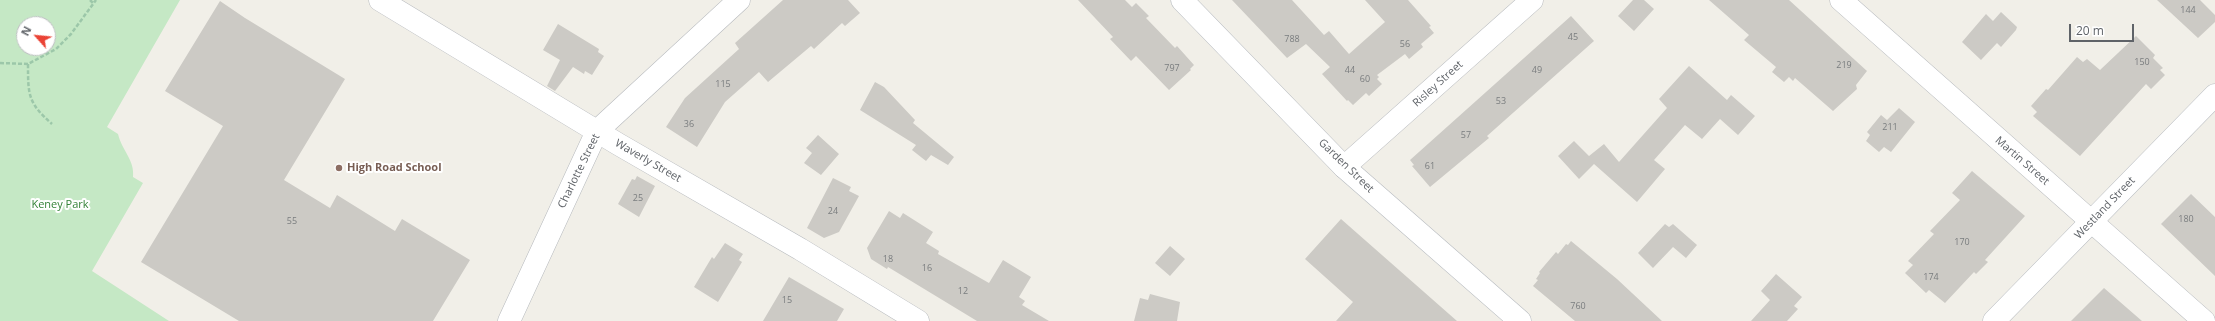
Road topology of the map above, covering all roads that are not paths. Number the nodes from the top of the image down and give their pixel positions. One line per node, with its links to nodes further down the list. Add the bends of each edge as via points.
1 (380, 0): 7 (street, Waverly Street)
2 (739, 0): 7 (street, Charlotte Street)
3 (1182, 0): 8 (street, Garden Street)
4 (1532, 0): 8 (street, Risley Street)
5 (1842, 0): 9 (street, Martin Street)
6 (2215, 95): 9 (street, Westland Street)
7 (597, 131): 10 (street, Charlotte Street); 11 (street, Waverly Street)
8 (1344, 167): 12 (street, Garden Street)
9 (2092, 221): 13 (street, Westland Street); 14 (street, Martin Street)
10 (508, 321)
11 (918, 321)
12 (1520, 321)
13 (1994, 321)
14 (2204, 321)

